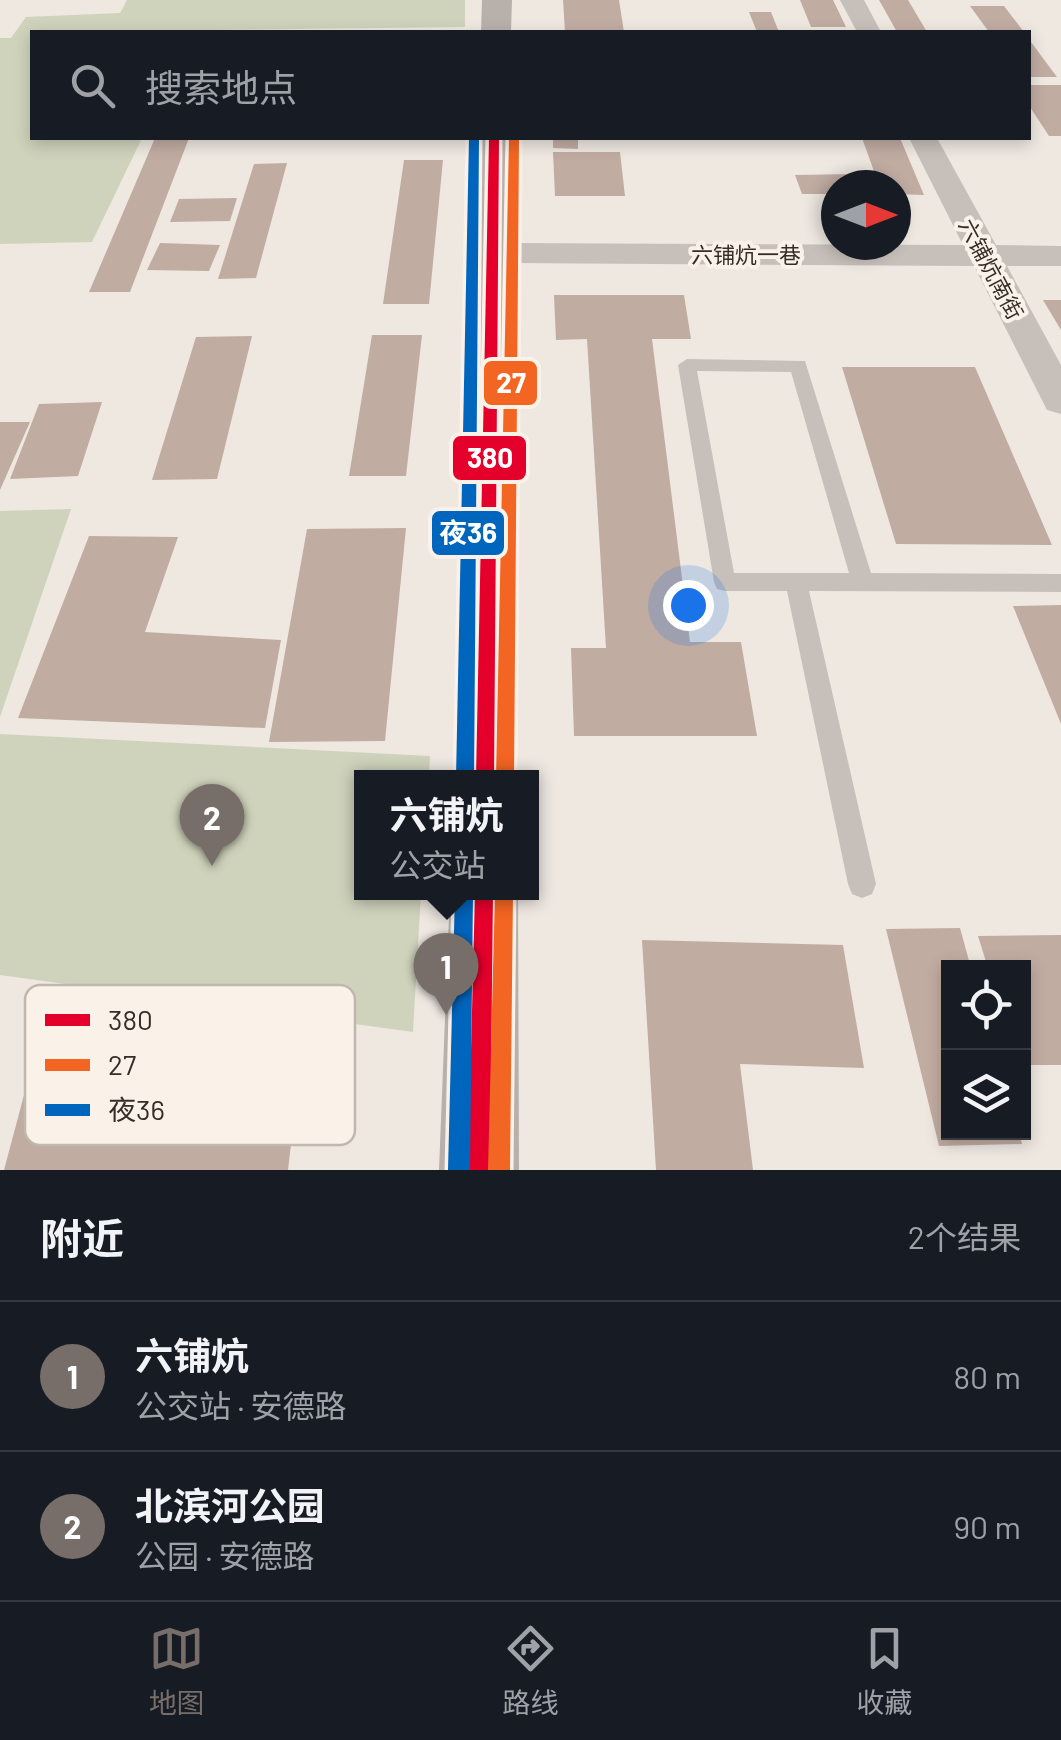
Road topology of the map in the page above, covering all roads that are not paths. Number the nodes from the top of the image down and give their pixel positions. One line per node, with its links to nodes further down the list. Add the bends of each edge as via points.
1 (497, 0): 3 (street)
2 (852, 0): 4 (street)
3 (496, 30)
4 (868, 30)
5 (494, 140): 7 (street)
6 (924, 140): 8 (street, 六铺炕南街)
7 (491, 253): 8 (street, 六铺炕一巷); 14 (street)
8 (984, 256): 9 (street, 六铺炕一巷); 10 (street, 六铺炕南街)
9 (1061, 256)
10 (1061, 400)
11 (796, 582): 12 (lane); 12 (lane, via 725,582 687,365 798,366); 15 (lane)
12 (864, 582): 13 (lane)
13 (1061, 582)
14 (485, 770)
15 (862, 884)
16 (484, 900): 17 (street)
17 (479, 1170)

